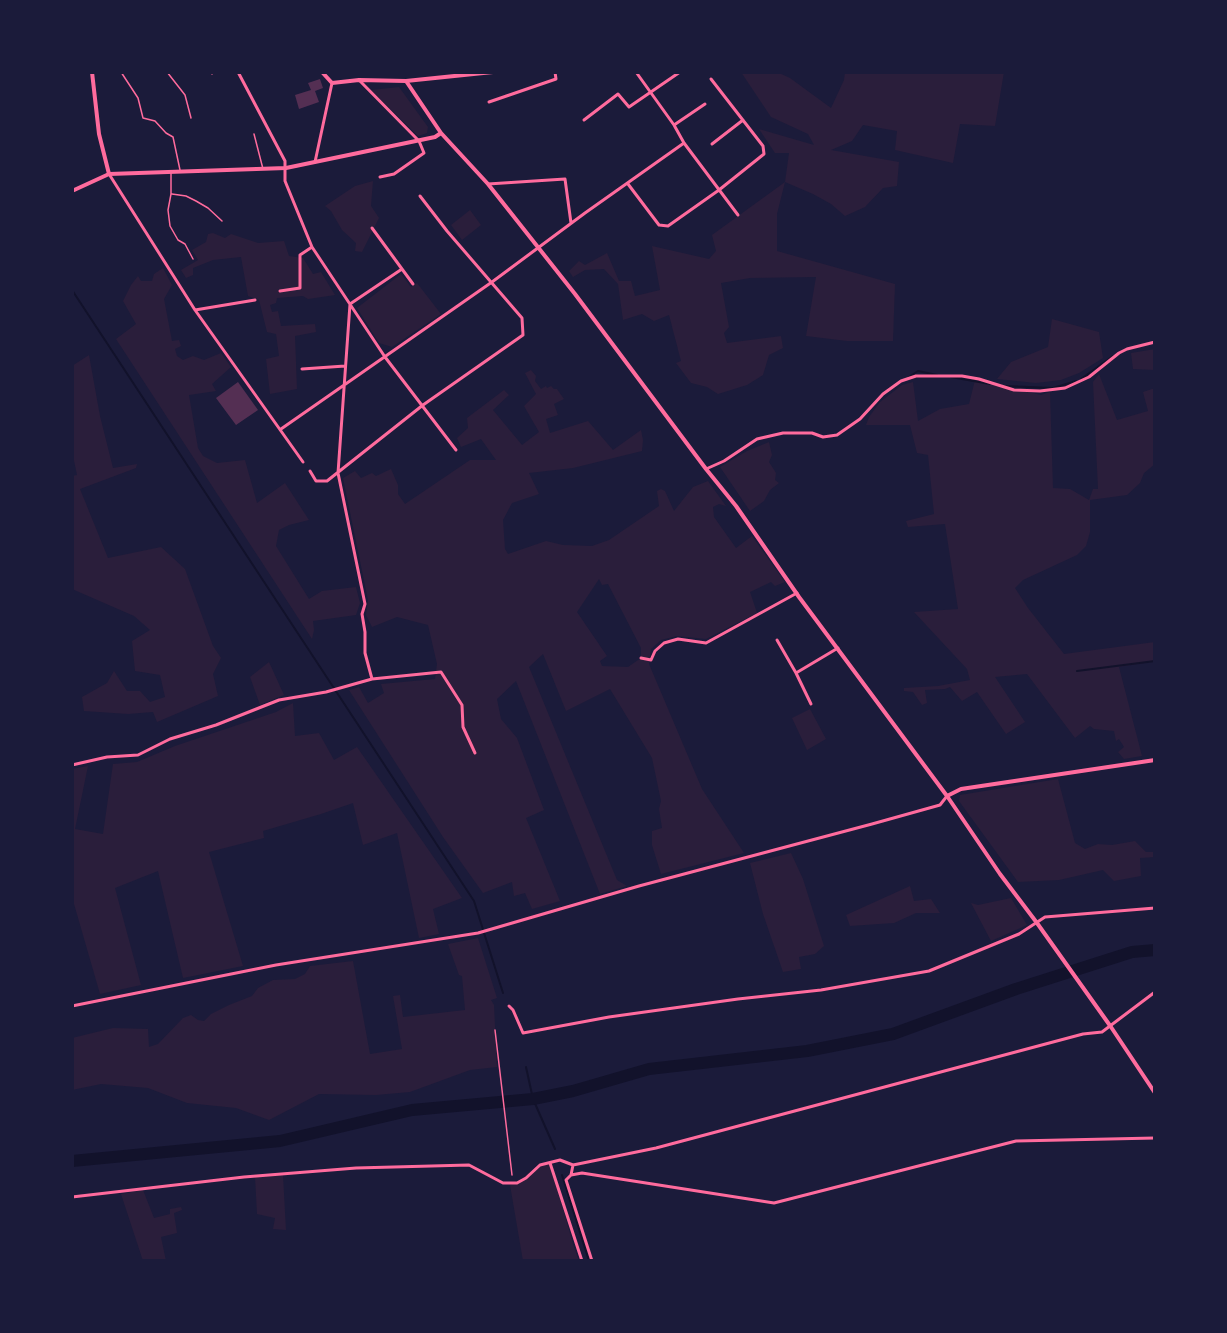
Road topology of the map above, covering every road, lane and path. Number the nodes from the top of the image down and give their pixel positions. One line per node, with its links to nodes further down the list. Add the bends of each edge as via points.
1 (92, 72): 34 (main road, via 99,134)
2 (121, 72): 33 (lane, via 138,98 143,118 155,121 173,136)
3 (167, 72): 20 (lane, via 185,95)
4 (238, 72): 30 (street)
5 (322, 72): 16 (main road)
6 (432, 72): 12 (street)
7 (493, 72): 11 (main road)
8 (555, 72): 18 (street, via 556,79)
9 (636, 72): 17 (street)
10 (680, 72): 17 (street)
11 (484, 73): 12 (main road)
12 (437, 78): 15 (main road)
13 (711, 79): 22 (street)
14 (359, 80): 15 (main road); 16 (main road); 26 (street)
15 (406, 81): 24 (main road)
16 (332, 83): 29 (street)
17 (651, 93): 21 (street, via 629,107 618,94); 23 (street)
18 (489, 102)
19 (705, 104): 23 (street)
20 (191, 118)
21 (584, 120)
22 (743, 120): 28 (street); 38 (street, via 763,146 764,154)
23 (674, 125): 27 (street)
24 (441, 133): 26 (main road); 37 (main road)
25 (254, 134): 31 (lane)
26 (419, 141): 29 (main road); 35 (street, via 423,153 394,174)
27 (684, 143): 36 (street); 38 (street)
28 (712, 144)
29 (315, 164): 30 (main road)
30 (286, 168): 31 (main road); 46 (street, via 285,181)
31 (263, 170): 33 (main road)
32 (171, 172): 33 (main road); 34 (main road); 40 (lane)
33 (180, 172)
34 (109, 174): 39 (main road); 55 (street)
35 (380, 177)
36 (627, 183): 38 (street, via 659,225 665,226); 44 (street)
37 (488, 184): 44 (street, via 565,179); 47 (main road)
38 (718, 190): 42 (street)
39 (72, 191)
40 (171, 194): 43 (lane, via 196,201); 48 (lane, via 170,226)
41 (420, 196): 50 (street)
42 (738, 215)
43 (222, 221)
44 (571, 223): 47 (street)
45 (372, 228): 49 (street)
46 (312, 247): 52 (street, via 300,255 300,288); 54 (street)
47 (538, 249): 50 (street); 65 (main road)
48 (193, 259)
49 (402, 269): 51 (street); 54 (street)
50 (492, 282): 57 (street); 61 (street, via 522,318 523,335)
51 (413, 284)
52 (280, 291)
53 (255, 300): 55 (street)
54 (350, 304): 57 (street); 58 (street)
55 (195, 310): 62 (street)
56 (1155, 342): 65 (street, via 1119,353 1081,381 1040,391 1014,390 962,376 916,376 883,394 860,419 837,435 823,438 812,433 783,433 757,439)
57 (385, 357): 60 (street); 61 (street)
58 (345, 366): 59 (street); 60 (street)
59 (302, 369)
60 (345, 386): 62 (street); 67 (street)
61 (423, 405): 63 (street); 67 (street)
62 (281, 429): 64 (street)
63 (456, 450)
64 (303, 462)
65 (706, 469): 68 (main road)
66 (310, 471): 67 (street, via 316,481 322,482)
67 (338, 473): 73 (street, via 365,604 365,653)
68 (797, 593): 70 (main road); 71 (street, via 706,643 678,639 664,643 651,660)
69 (777, 640): 72 (street)
70 (838, 648): 72 (street); 78 (main road)
71 (641, 658)
72 (796, 673): 74 (street)
73 (372, 680): 75 (street, via 441,672 462,705 463,727); 77 (street, via 279,700 170,739 138,755)
74 (811, 704)
75 (475, 753)
76 (1155, 760): 78 (main road, via 961,789)
77 (72, 765)
78 (947, 796): 80 (main road); 82 (street, via 940,805 478,933 276,965)
79 (1155, 908): 80 (street, via 1045,917)
80 (1037, 922): 83 (street, via 1019,934 929,971 821,990 609,1017 523,1033); 84 (main road)
81 (1155, 992): 84 (street)
82 (72, 1006)
83 (509, 1006)
84 (1111, 1027): 86 (main road); 89 (street, via 656,1148)
85 (495, 1030): 90 (path)
86 (1155, 1093)
87 (1155, 1138): 91 (street, via 1016,1141 774,1203 582,1173)
88 (550, 1163): 89 (street, via 560,1160); 92 (street, via 540,1165 517,1183 508,1184 469,1165 356,1168 248,1176); 93 (street)
89 (571, 1164): 91 (street)
90 (512, 1175)
91 (571, 1175): 94 (street, via 566,1180)
92 (72, 1197)
93 (582, 1261)
94 (592, 1261)

